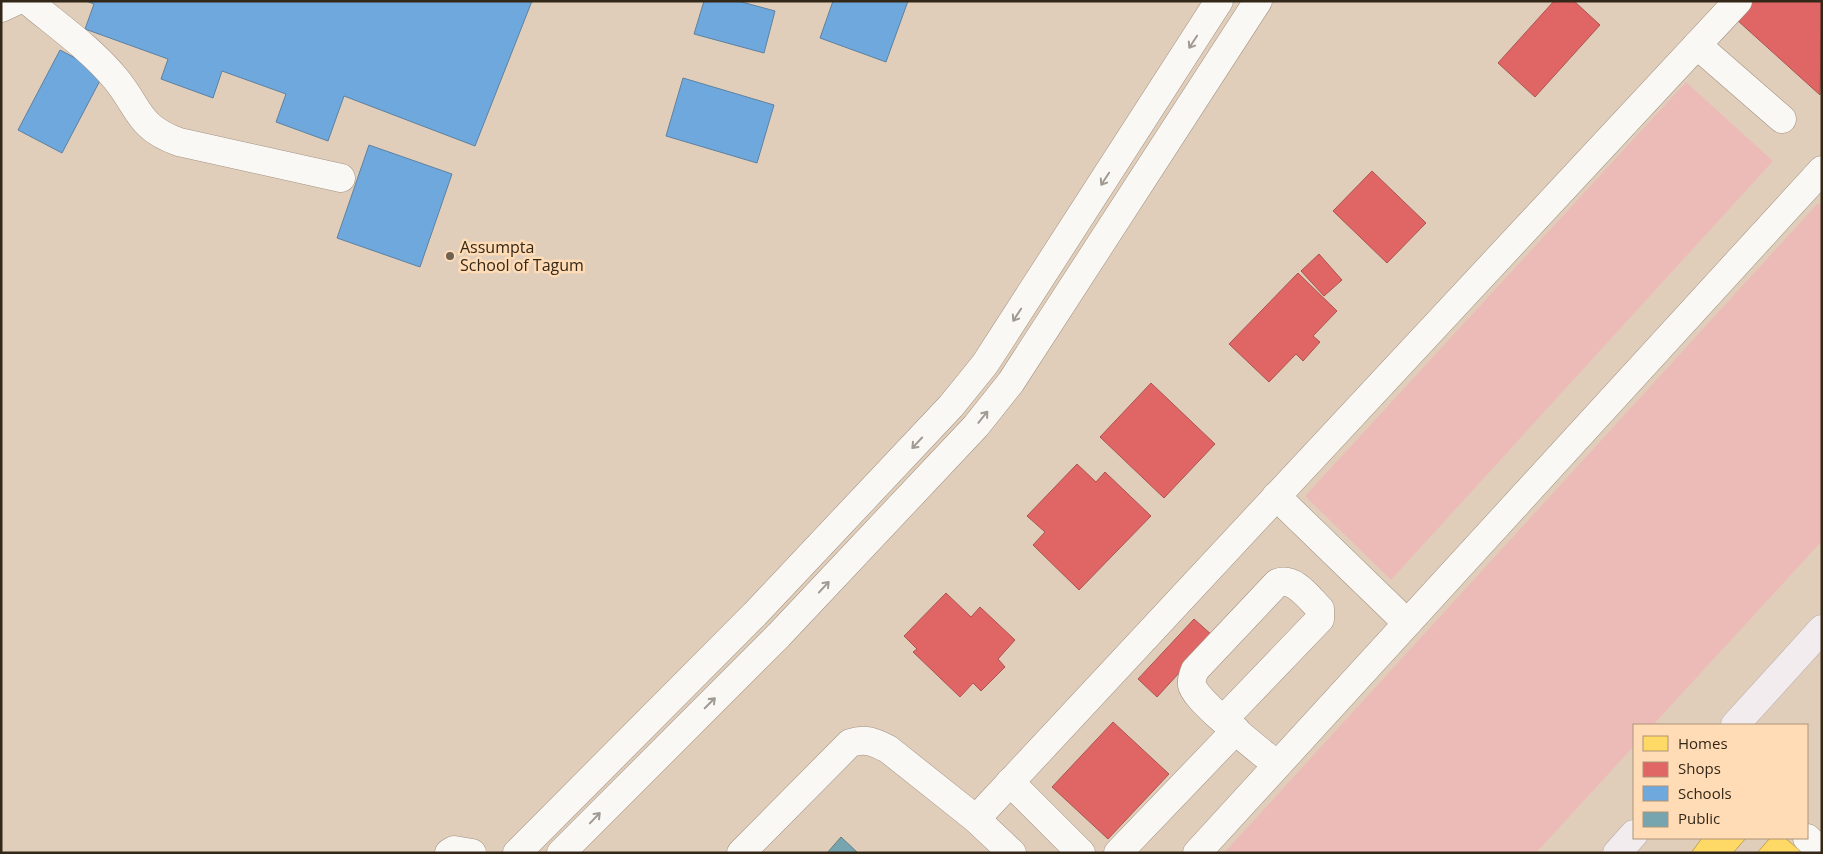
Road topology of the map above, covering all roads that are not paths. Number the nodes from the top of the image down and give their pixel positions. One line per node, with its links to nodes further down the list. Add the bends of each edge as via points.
1 (16, 1): 6 (street)
2 (28, 1): 10 (street, via 83,46 116,79 146,124 161,136)
3 (1219, 1): 25 (street, one-way to 25, via 985,364 951,406 755,614)
4 (1258, 1): 26 (street, one-way to 4, via 779,635 976,426 1011,382)
5 (1738, 1): 7 (street)
6 (1, 8)
7 (1697, 45): 8 (street); 11 (street)
8 (1782, 119)
9 (1822, 170): 12 (street)
10 (341, 178)
11 (1276, 496): 12 (street); 17 (street)
12 (1407, 623): 16 (street)
13 (1822, 629): 14 (main road)
14 (1736, 724)
15 (1230, 725): 15 (street, via 1320,619 1320,609 1295,584 1283,580 1277,582 1195,670 1194,691); 16 (street); 29 (street)
16 (1277, 765): 30 (street)
17 (1010, 782): 18 (street); 28 (street)
18 (976, 819): 21 (street, via 888,749 863,740 850,743); 27 (street)
19 (1633, 835): 31 (main road)
20 (1807, 839): 22 (street)
21 (748, 849)
22 (1822, 852)
23 (449, 853): 24 (street, via 454,850)
24 (472, 853)
25 (517, 853)
26 (561, 853)
27 (1012, 853)
28 (1081, 853)
29 (1118, 853)
30 (1196, 853)
31 (1617, 853)

